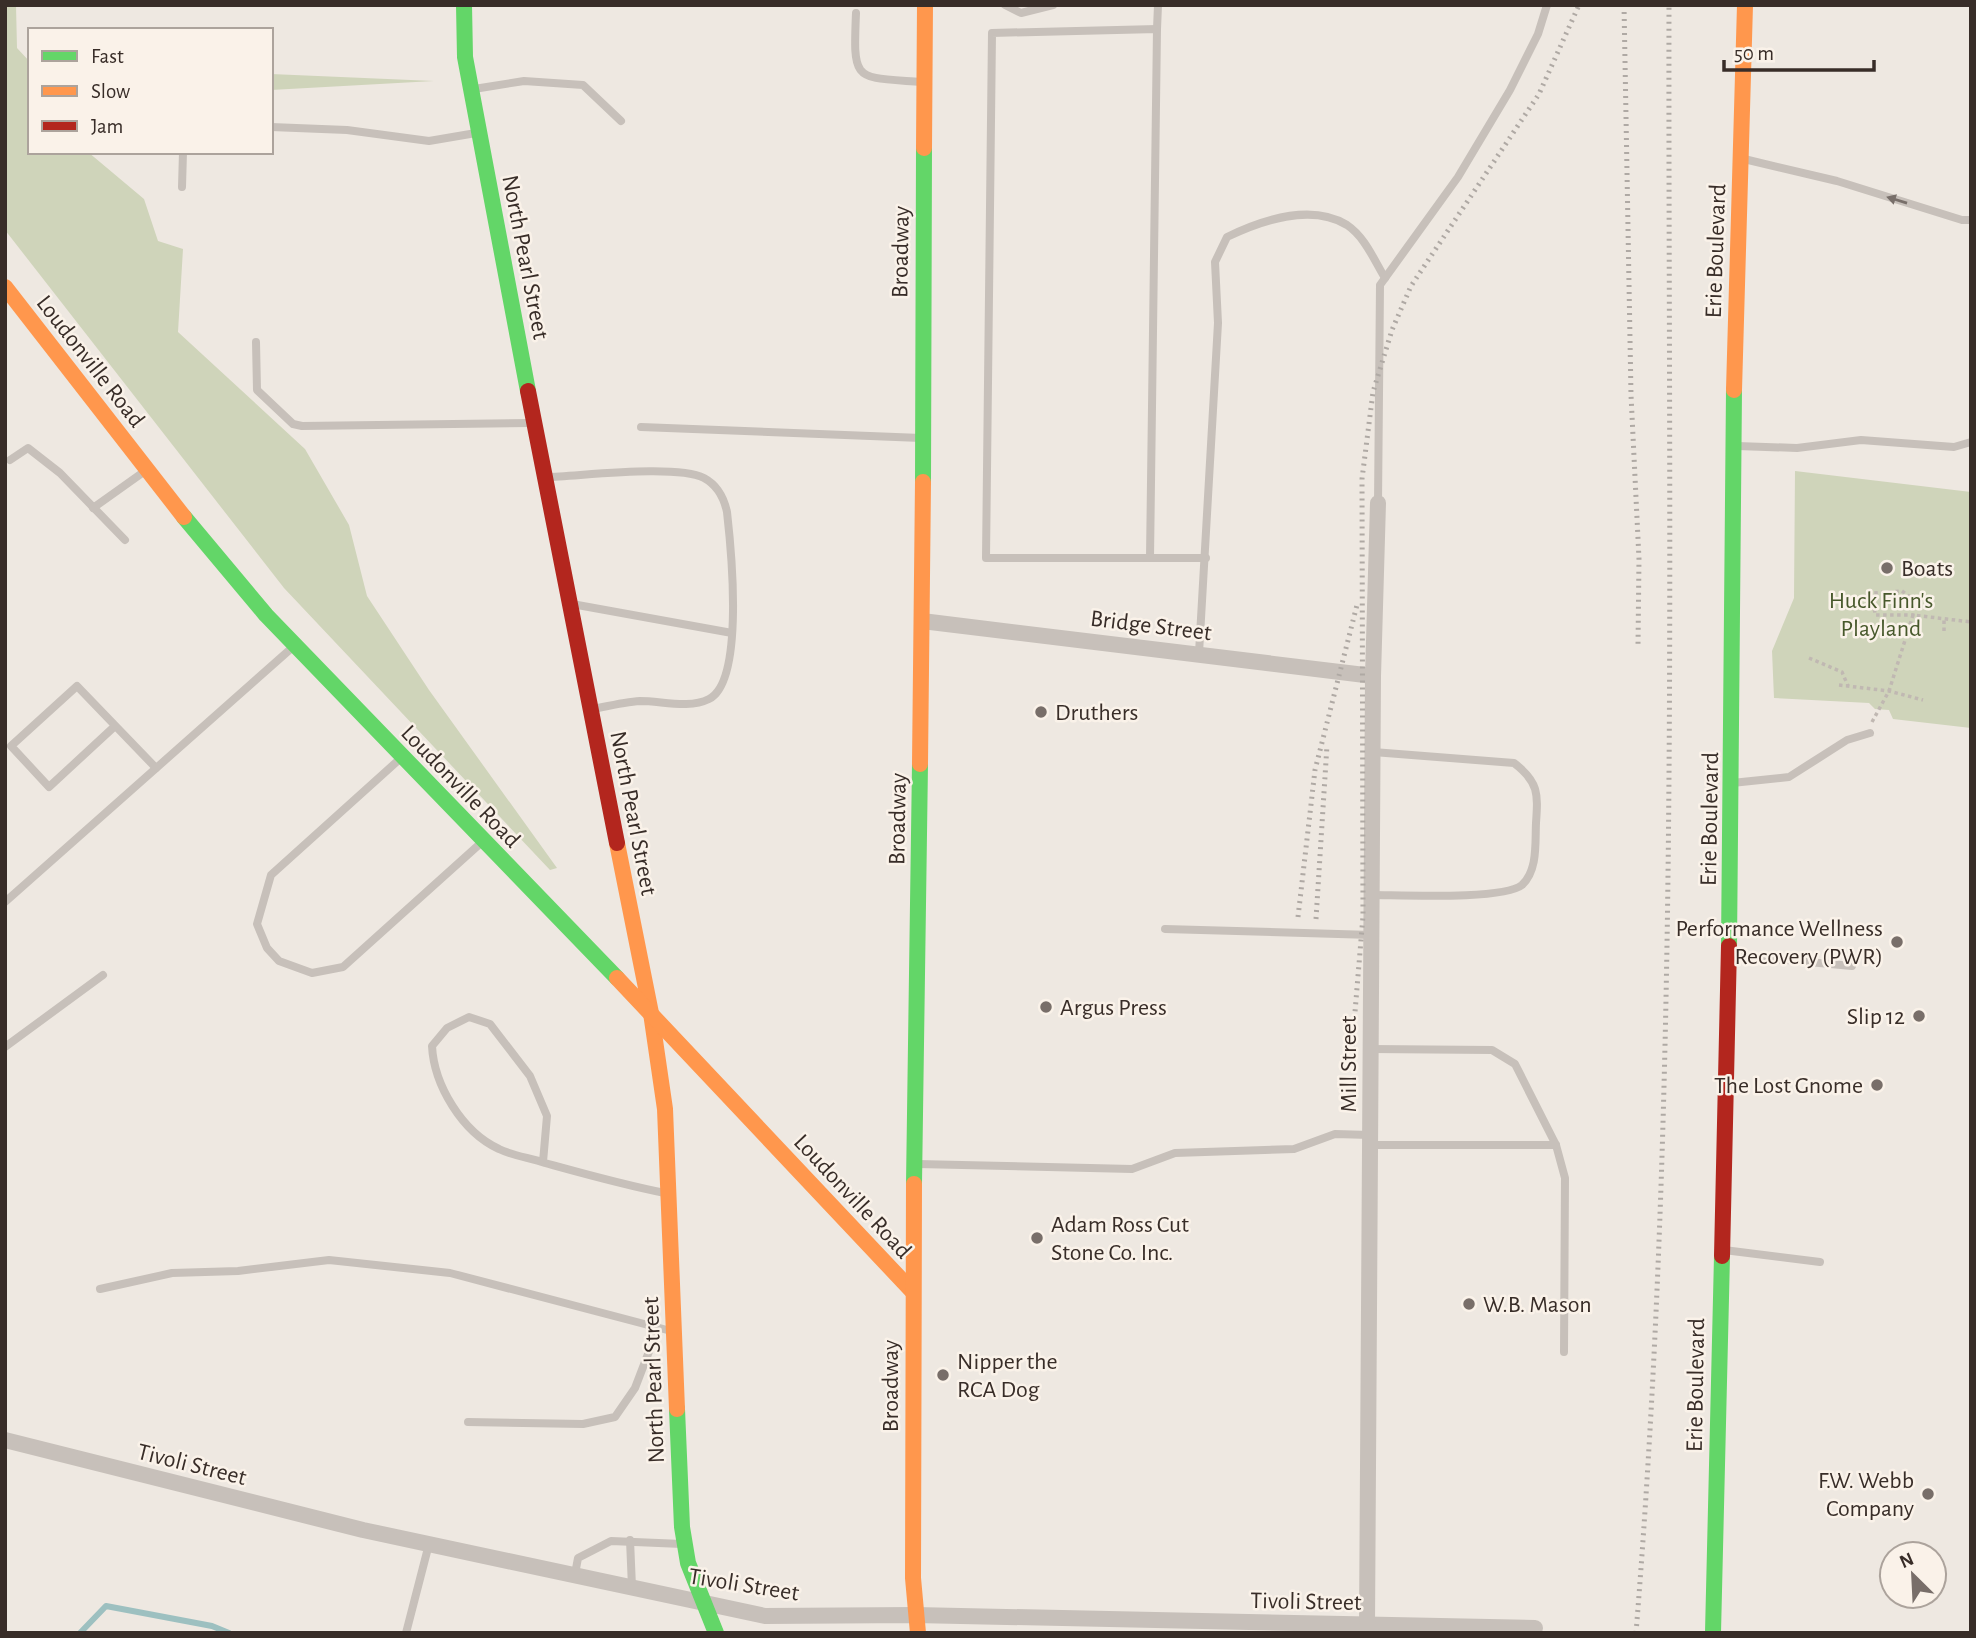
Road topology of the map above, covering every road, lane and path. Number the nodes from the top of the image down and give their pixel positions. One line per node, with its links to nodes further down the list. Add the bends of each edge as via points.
1 (464, 5): 11 (street, North Pearl Street)
2 (925, 5): 10 (street, Broadway)
3 (1005, 5): 4 (lane, via 1021,13)
4 (1053, 5)
5 (1158, 5): 9 (lane)
6 (1547, 5): 19 (lane, via 1510,90 1458,177)
7 (1745, 5): 16 (street, Erie Boulevard)
8 (856, 13): 10 (lane, via 854,59 860,71 869,79)
9 (1157, 29): 33 (lane); 33 (lane, via 992,33 986,558)
10 (924, 82): 24 (street, Broadway)
11 (471, 89): 12 (lane, via 524,81 583,85); 14 (street, North Pearl Street)
12 (621, 121)
13 (273, 127): 14 (lane, via 347,130 429,141)
14 (479, 132): 22 (street, North Pearl Street)
15 (183, 154): 17 (lane)
16 (1741, 159): 18 (lane, one-way to 16, via 1837,181); 26 (street, Erie Boulevard)
17 (182, 187)
18 (1966, 220)
19 (1385, 278): 30 (lane, via 1380,285); 34 (lane, via 1364,243 1346,225 1317,216 1264,219 1227,237 1216,262 1218,323)
20 (5, 287): 28 (street, Loudonville Road)
21 (256, 342): 22 (lane, via 257,390 293,424)
22 (534, 423): 29 (street, North Pearl Street)
23 (641, 427): 24 (lane)
24 (921, 438): 38 (street, Broadway)
25 (1971, 442): 26 (lane, via 1954,447 1861,440 1797,448)
26 (1734, 446): 57 (street, Erie Boulevard)
27 (10, 460): 31 (lane, via 28,448)
28 (147, 470): 31 (lane); 42 (street, Loudonville Road)
29 (544, 477): 35 (street, North Pearl Street); 41 (lane, via 679,472 704,478 724,497 727,512)
30 (1378, 503): 45 (street, Mill Street)
31 (93, 508): 32 (lane)
32 (125, 540)
33 (1150, 558): 34 (lane)
34 (1206, 558): 43 (lane)
35 (569, 604): 41 (lane); 50 (street, North Pearl Street)
36 (1913, 615): 36 (path, via 1913,599 1902,591 1873,593 1875,615); 37 (path); 48 (path)
37 (1944, 619): 39 (path); 40 (path)
38 (922, 621): 43 (street, Bridge Street); 72 (street, Broadway)
39 (1971, 621)
40 (1944, 631)
41 (732, 633): 50 (lane, via 730,660 712,698 694,704 638,701)
42 (294, 645): 55 (street, Loudonville Road); 56 (lane)
43 (1199, 653): 45 (street, Bridge Street)
44 (1809, 658): 47 (path, via 1842,672)
45 (1373, 676): 54 (street, Mill Street)
46 (1839, 685): 47 (path)
47 (1848, 686): 48 (path)
48 (1889, 691): 49 (path); 51 (path)
49 (1923, 699)
50 (590, 709): 66 (street, North Pearl Street)
51 (1881, 709)
52 (115, 726): 52 (lane, via 77,686 11,746 49,787); 56 (lane)
53 (1870, 733): 57 (lane, via 1847,740 1789,777)
54 (1373, 752): 59 (street, Mill Street); 59 (lane, via 1514,763 1530,775 1538,796 1534,865 1521,885 1498,893)
55 (402, 757): 58 (street, Loudonville Road); 58 (lane, via 271,875 257,925 279,961 312,973 343,967)
56 (156, 768): 60 (lane)
57 (1732, 783): 63 (street, Erie Boulevard)
58 (484, 841): 66 (street, Loudonville Road)
59 (1372, 895): 62 (street, Mill Street)
60 (5, 902)
61 (1165, 929): 62 (lane)
62 (1372, 935): 68 (street, Mill Street)
63 (1729, 955): 64 (lane); 74 (street, Erie Boulevard)
64 (1852, 966)
65 (103, 975): 67 (lane)
66 (651, 1013): 73 (street, North Pearl Street, via 665,1109); 77 (street, Loudonville Road)
67 (5, 1047)
68 (1371, 1049): 69 (street, Mill Street); 70 (lane, via 1492,1050 1515,1064)
69 (1370, 1140): 70 (lane); 72 (lane, via 1335,1134 1294,1149 1175,1153 1132,1169); 89 (street, Mill Street)
70 (1556, 1145): 79 (lane, via 1565,1178)
71 (543, 1162): 71 (lane, via 498,1149 462,1121 433,1066 432,1046 447,1028 469,1017 489,1024 530,1076 547,1116); 73 (lane)
72 (914, 1164): 77 (street, Broadway)
73 (668, 1193): 78 (street, North Pearl Street)
74 (1721, 1250): 75 (lane); 96 (street, Erie Boulevard)
75 (1820, 1262)
76 (100, 1289): 78 (lane, via 172,1273 329,1260 450,1273)
77 (913, 1292): 88 (street, Broadway)
78 (666, 1330): 80 (lane, via 615,1417 583,1424); 84 (street, North Pearl Street)
79 (1564, 1352)
80 (468, 1422)
81 (5, 1440): 83 (street, Tivoli Street)
82 (630, 1540): 84 (lane); 85 (lane, via 611,1541 578,1558); 86 (lane)
83 (429, 1544): 85 (street, Tivoli Street); 93 (lane)
84 (685, 1544): 87 (street, North Pearl Street)
85 (575, 1574): 86 (street, Tivoli Street)
86 (632, 1587): 87 (street, Tivoli Street)
87 (703, 1602): 88 (street, Tivoli Street, via 765,1616); 94 (street, North Pearl Street)
88 (915, 1615): 90 (street, Tivoli Street); 95 (street, Broadway)
89 (1367, 1626): 91 (street, Tivoli Street); 92 (street, Tivoli Street)
90 (1193, 1627): 91 (street, Tivoli Street)
91 (1270, 1628)
92 (1538, 1630)
93 (406, 1633)
94 (716, 1633)
95 (918, 1633)
96 (1713, 1633)

